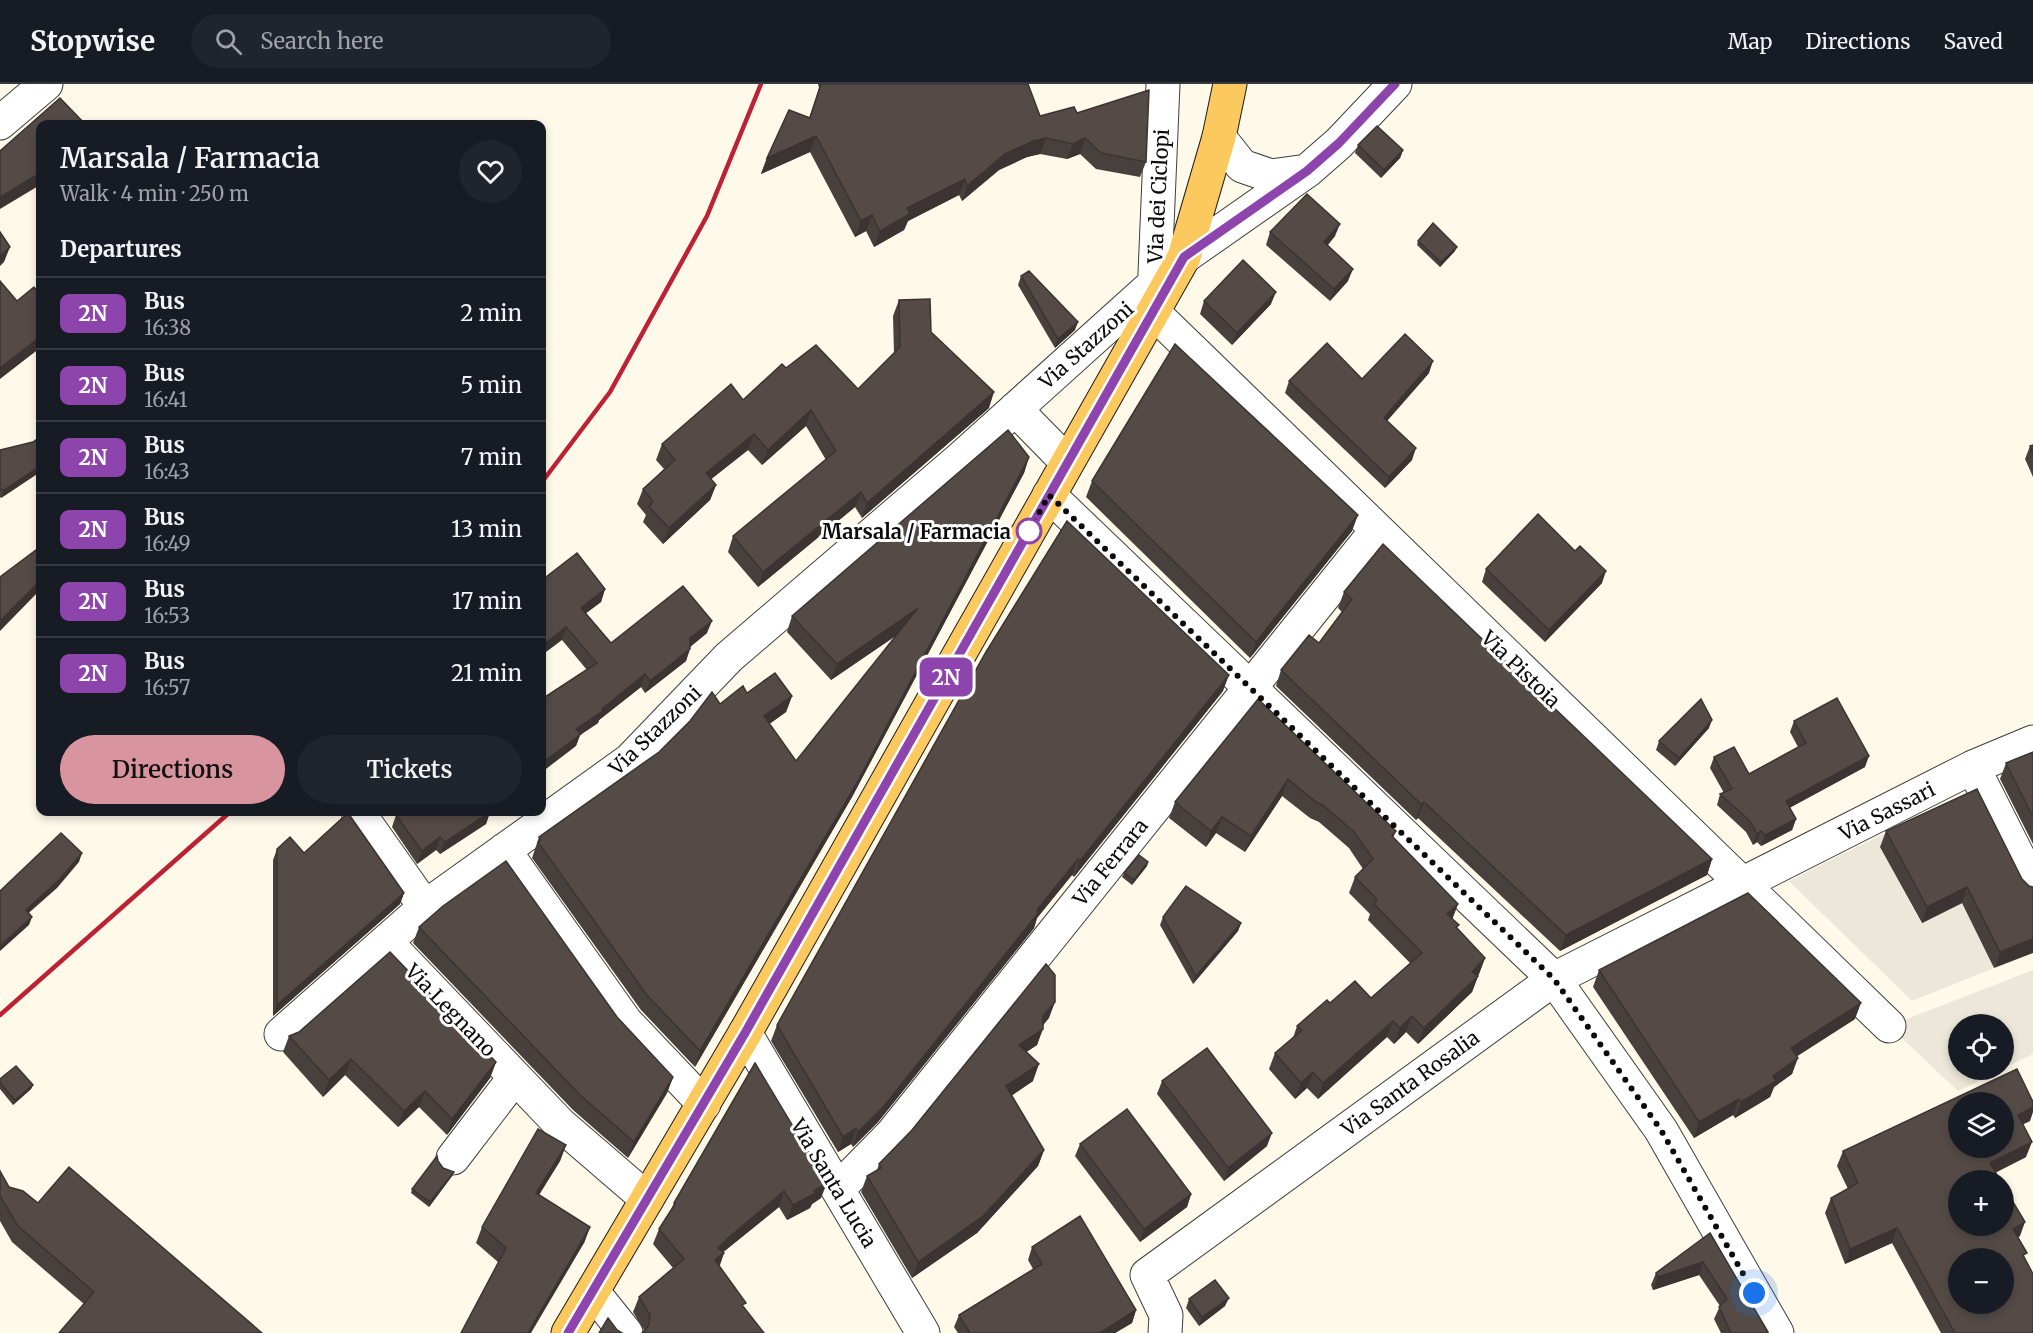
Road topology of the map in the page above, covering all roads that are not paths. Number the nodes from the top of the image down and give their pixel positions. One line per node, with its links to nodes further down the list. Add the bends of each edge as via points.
1 (46, 84): 5 (street)
2 (1163, 84): 9 (street, Via dei Ciclopi)
3 (1230, 84): 6 (main road)
4 (1395, 84): 7 (street)
5 (2, 117)
6 (1219, 137): 7 (street, via 1242,165 1271,177); 8 (main road)
7 (1307, 171): 8 (street)
8 (1184, 257): 9 (main road)
9 (1154, 302): 10 (street, Via Stazzoni); 11 (main road); 13 (street, Via Pistoia)
10 (1015, 410): 11 (street); 18 (street, Via Stazzoni, via 729,657 630,760)
11 (1067, 462): 12 (main road)
12 (1049, 495): 14 (street); 25 (main road)
13 (1377, 530): 14 (street, Via Ferrara); 19 (street, Via Pistoia)
14 (1251, 688): 23 (street); 30 (street, Via Ferrara, via 892,1134)
15 (2033, 742): 16 (street, Via Sassari)
16 (1973, 767): 19 (street, Via Sassari); 20 (street)
17 (361, 816): 21 (street)
18 (504, 850): 21 (street, Via Stazzoni); 28 (street, via 626,1022)
19 (1742, 884): 23 (street, Via Santa Rosalia); 24 (street, Via Pistoia)
20 (2033, 886)
21 (425, 907): 22 (street, Via Stazzoni)
22 (386, 942): 26 (street, Via Stazzoni); 27 (street, Via Legnano)
23 (1554, 979): 36 (street, Via Santa Rosalia, via 1147,1275 1166,1315); 37 (street, via 1661,1130)
24 (1889, 1026)
25 (745, 1033): 28 (main road); 30 (street, Via Santa Lucia)
26 (281, 1034)
27 (515, 1077): 29 (street); 31 (street, Via Legnano, via 560,1124)
28 (704, 1104): 31 (main road)
29 (453, 1158)
30 (838, 1189): 35 (street, Via Santa Lucia)
31 (647, 1199): 32 (main road)
32 (593, 1292): 33 (main road); 34 (street)
33 (568, 1333)
34 (626, 1333)
35 (923, 1333)
36 (1165, 1333)
37 (1778, 1333)

